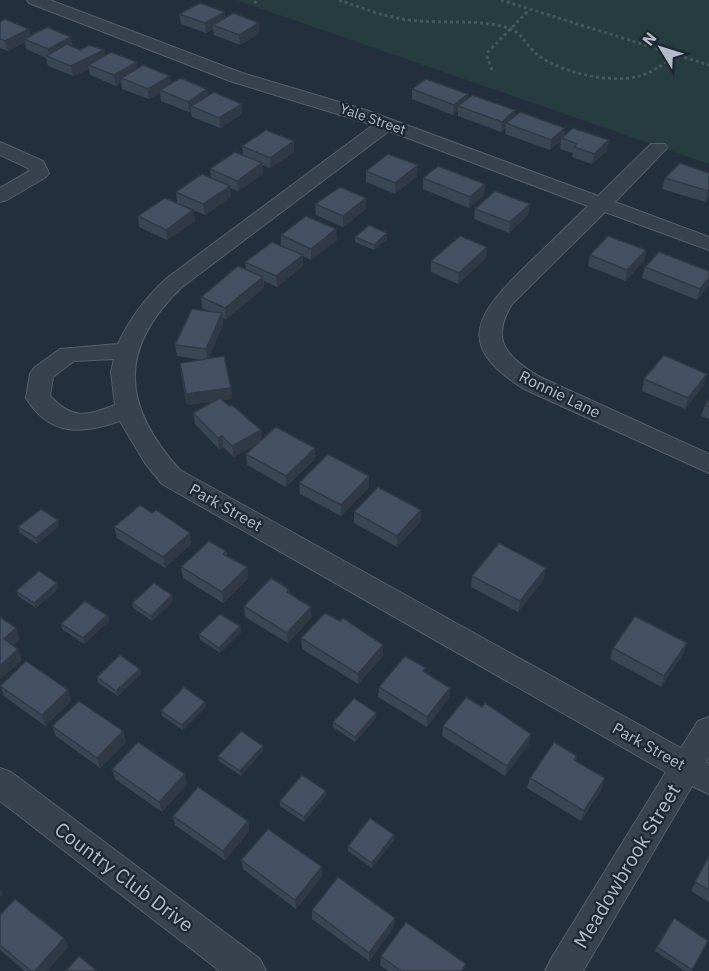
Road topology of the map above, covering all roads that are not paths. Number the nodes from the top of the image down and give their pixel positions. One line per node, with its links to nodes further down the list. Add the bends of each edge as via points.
1 (35, 0): 2 (street, Yale Street, via 236,77)
2 (387, 124): 6 (street, Yale Street); 8 (street, Park Street, via 171,286 140,321)
3 (0, 148): 5 (street, via 36,165 39,172)
4 (658, 148): 6 (street)
5 (0, 196)
6 (601, 203): 7 (street, Yale Street); 10 (street, Ronnie Lane, via 497,308 490,332 492,346 505,364 532,383)
7 (709, 244)
8 (126, 351): 9 (street, Park Street, via 122,384); 9 (street, via 68,354 42,374 38,398 48,410 84,426)
9 (127, 410): 12 (street, Park Street, via 138,437 171,477)
10 (709, 464)
11 (709, 730): 12 (street, Meadowbrook Street)
12 (698, 774): 15 (street, Meadowbrook Street)
13 (0, 783): 14 (street, Country Club Drive)
14 (248, 971)
15 (563, 971)

